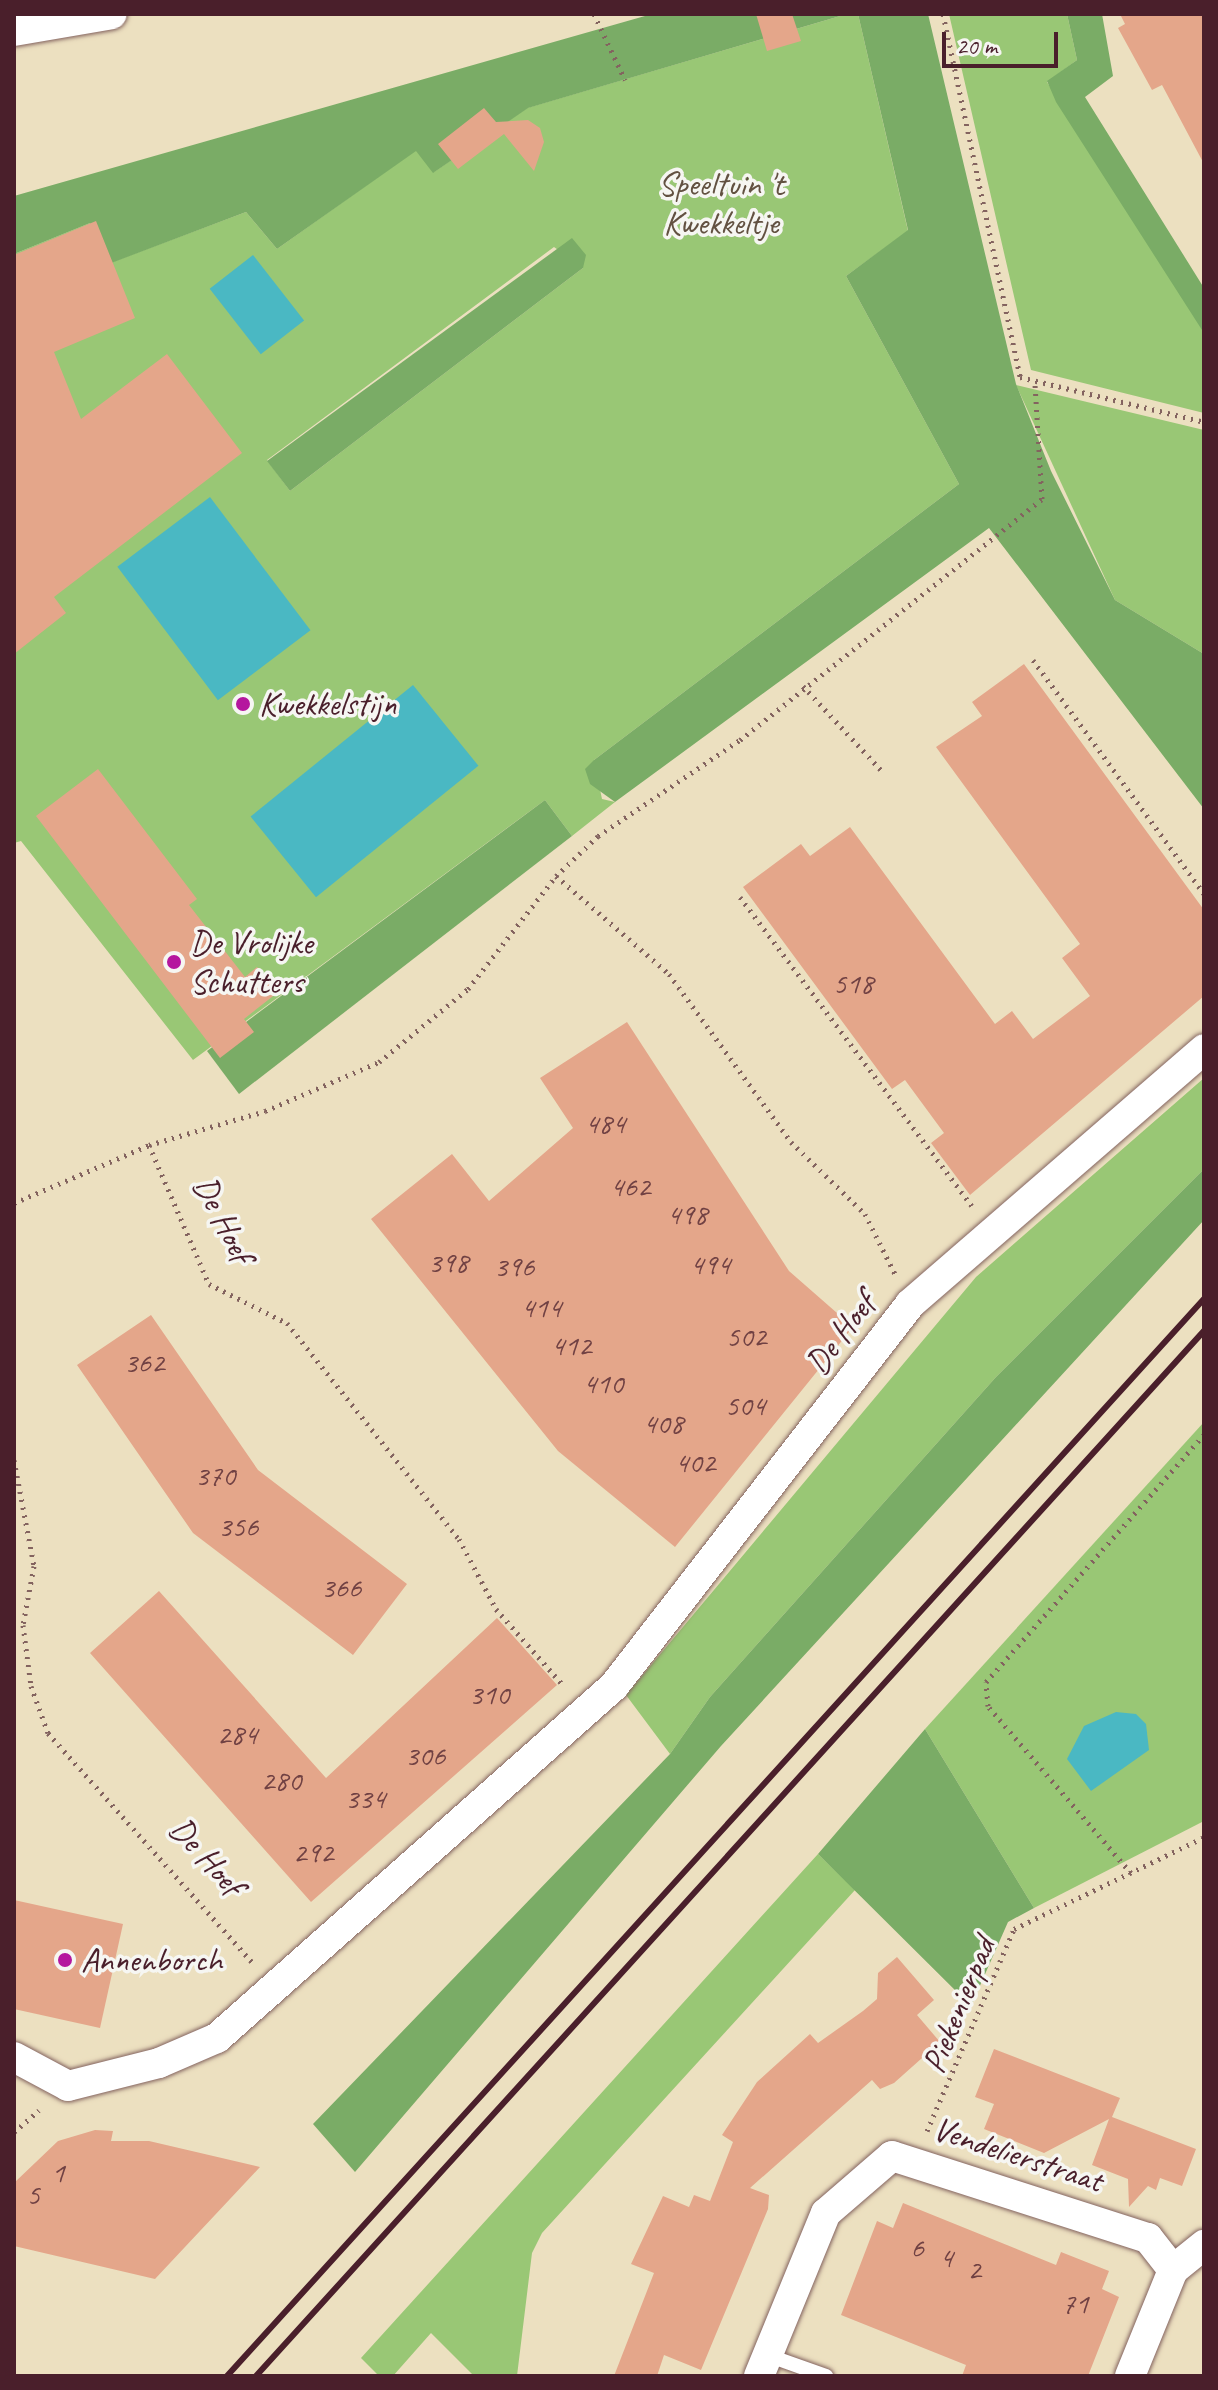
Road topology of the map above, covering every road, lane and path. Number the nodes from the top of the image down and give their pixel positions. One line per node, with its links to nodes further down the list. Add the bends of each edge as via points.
1 (112, 14): 4 (street)
2 (594, 14): 5 (path)
3 (943, 14): 6 (path, via 1020,377)
4 (14, 31)
5 (625, 80)
6 (1035, 384): 7 (path); 9 (path, via 1042,499)
7 (1204, 422)
8 (1033, 660): 12 (path)
9 (803, 686): 10 (path); 11 (path, via 740,740 598,836)
10 (883, 772)
11 (556, 876): 15 (path, via 468,989 379,1062 265,1111); 18 (path, via 669,974 791,1142 865,1214)
12 (1204, 894)
13 (740, 897): 17 (path)
14 (1204, 1049): 17 (street, De Hoef)
15 (149, 1145): 16 (path); 21 (path, De Hoef, via 209,1284 287,1323 459,1539 496,1609)
16 (14, 1203)
17 (991, 1231): 18 (street, De Hoef)
18 (910, 1304): 21 (street, De Hoef, via 726,1546)
19 (1204, 1435): 23 (path, via 986,1682 988,1706)
20 (14, 1460): 24 (path, De Hoef, via 34,1566 23,1625 31,1686 48,1733)
21 (585, 1711): 24 (street, De Hoef)
22 (1204, 1837): 23 (path, Piekenierpad)
23 (1131, 1873): 26 (path, Piekenierpad, via 1014,1929 942,2107)
24 (275, 1987): 25 (street, De Hoef, via 217,2038 159,2063 68,2086)
25 (14, 2057)
26 (912, 2157): 28 (street, Vendelierstraat, via 1148,2238); 29 (street, Vendelierstraat, via 875,2165 826,2213)
27 (1204, 2245): 28 (street)
28 (1173, 2270): 33 (street)
29 (763, 2366): 32 (lane)
30 (47, 2376): 31 (path)
31 (54, 2376)
32 (826, 2376)
33 (1130, 2376)

